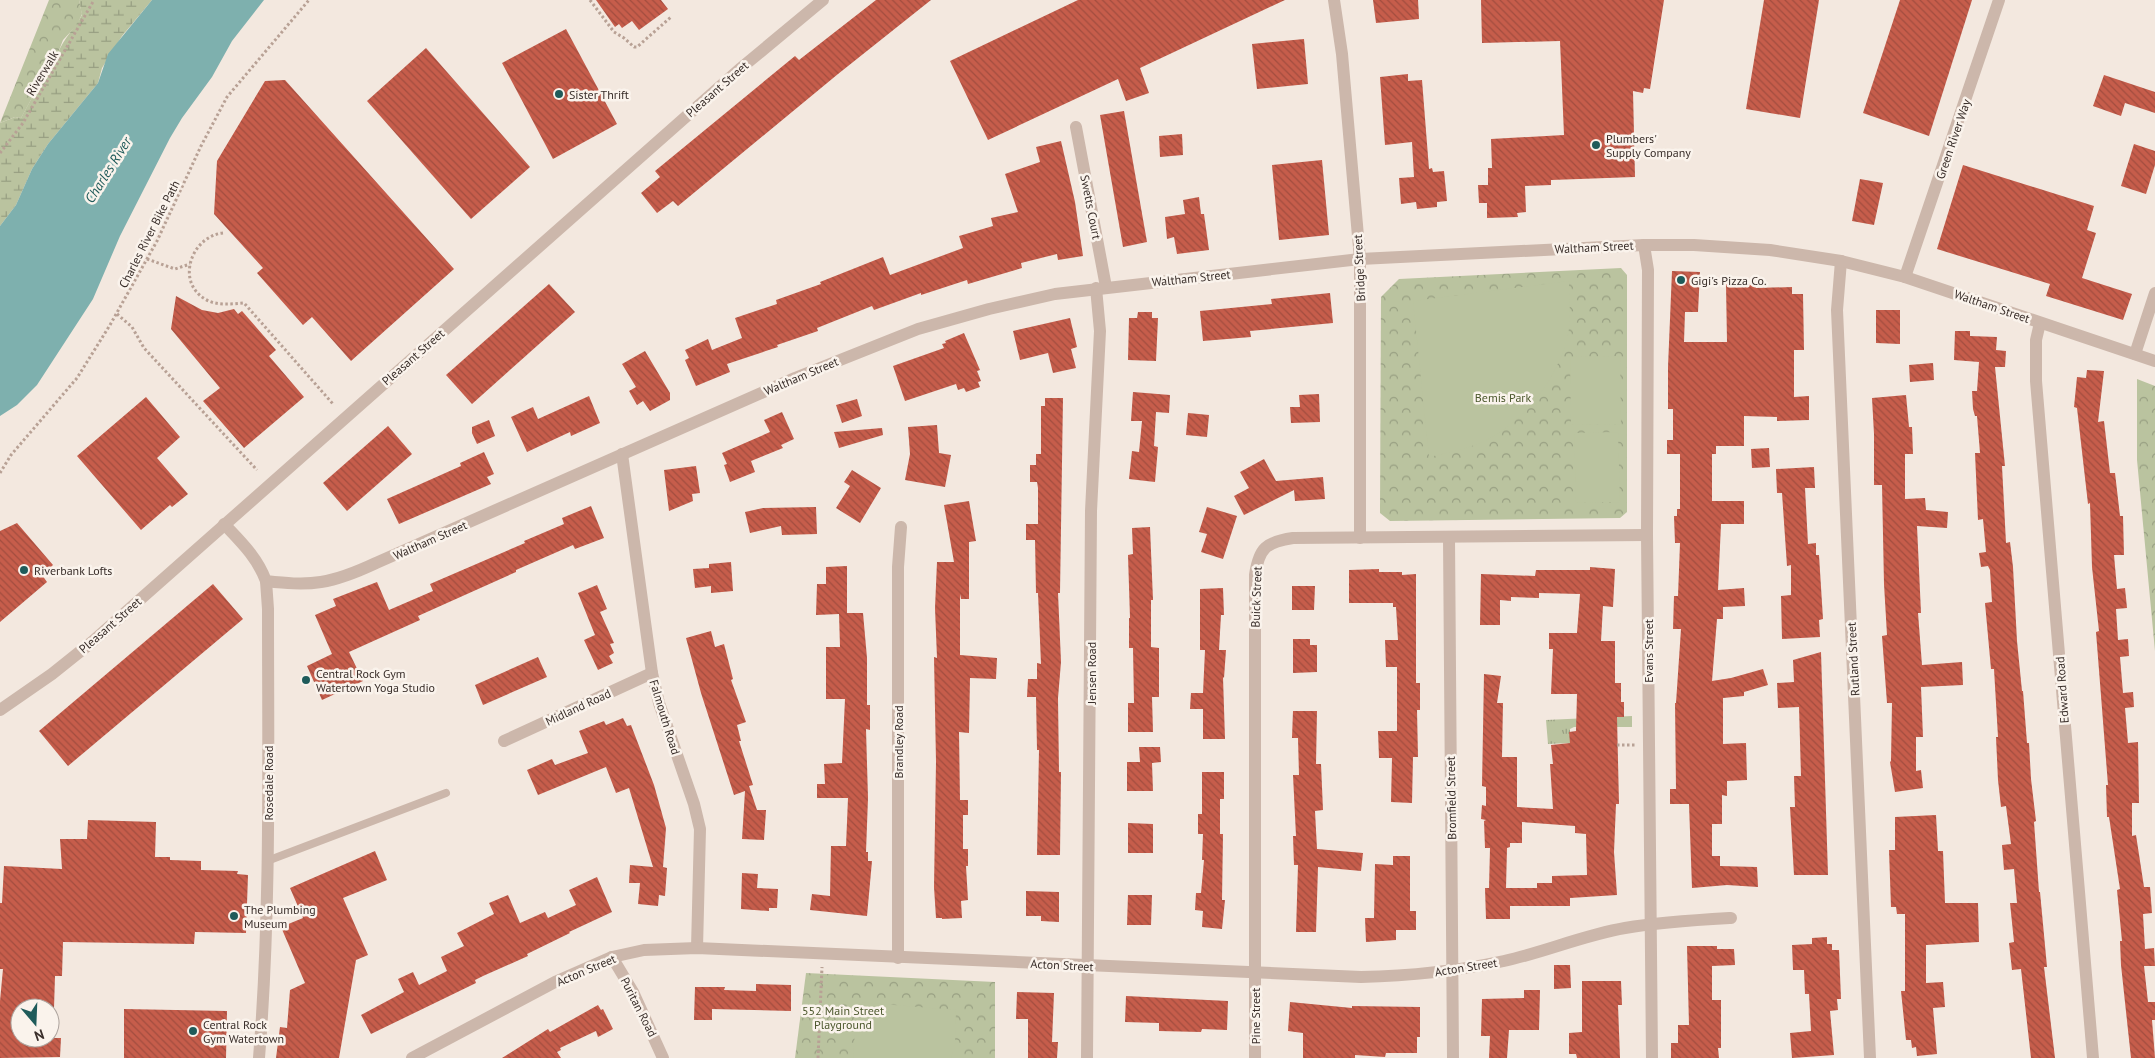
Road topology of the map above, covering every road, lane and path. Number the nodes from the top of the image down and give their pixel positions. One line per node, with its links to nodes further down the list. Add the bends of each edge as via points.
1 (94, 0): 9 (path, Riverwalk, via 22,123)
2 (309, 0): 12 (path, Charles River Bike Path, via 227,97)
3 (590, 0): 7 (path, via 614,32 634,47)
4 (823, 0): 27 (street, Pleasant Street, via 747,63)
5 (1334, 0): 13 (street, Bridge Street, via 1342,54)
6 (2000, 0): 16 (street, Green River Way)
7 (671, 17)
8 (1076, 127): 17 (street, Swetts Court)
9 (0, 153)
10 (223, 233): 15 (path, via 201,242)
11 (1644, 245): 13 (street, Waltham Street); 14 (street, Waltham Street, via 1722,246); 29 (street, Evans Street, via 1648,270)
12 (147, 259): 15 (path, via 175,269); 19 (path, Charles River Bike Path)
13 (1360, 259): 17 (street, Waltham Street); 30 (street, Bridge Street)
14 (1841, 261): 16 (street, Waltham Street); 57 (street, Rutland Street, via 1837,293)
15 (190, 264): 23 (path, via 189,274 197,293 214,303 244,303)
16 (1905, 277): 20 (street, Waltham Street)
17 (1101, 288): 24 (street, Waltham Street, via 1023,300 918,329 795,378); 46 (street, Jensen Road, via 1091,511)
18 (2155, 293): 21 (street)
19 (117, 314): 25 (path, via 132,327 144,348); 26 (path, Charles River Bike Path, via 77,378 11,455)
20 (2040, 322): 21 (street, Waltham Street); 58 (street, Edward Road, via 2036,381)
21 (2135, 354): 22 (street, Waltham Street)
22 (2155, 361)
23 (333, 404)
24 (622, 454): 32 (street, Waltham Street, via 346,576 295,584); 33 (street, Falmouth Road)
25 (257, 470)
26 (0, 473)
27 (224, 524): 32 (street, Rosedale Road, via 252,554); 34 (street, Pleasant Street, via 92,642)
28 (901, 527): 45 (street, Brandley Road, via 898,567)
29 (1647, 534): 31 (street, Buick Street); 41 (street, Evans Street)
30 (1360, 538): 31 (street, Buick Street); 48 (street, Buick Street, via 1277,541 1264,548 1258,560)
31 (1449, 538): 47 (street, Bromfield Street)
32 (266, 581): 39 (street, Rosedale Road)
33 (652, 672): 35 (street, Midland Road); 42 (street, Falmouth Road, via 700,830)
34 (0, 710)
35 (504, 740)
36 (1617, 745): 37 (path)
37 (1635, 745)
38 (446, 793): 39 (lane)
39 (267, 861): 49 (street, Rosedale Road, via 264,983)
40 (1731, 918): 41 (street, Acton Street)
41 (1650, 924): 47 (street, Acton Street); 56 (street, Evans Street)
42 (697, 948): 43 (street, Acton Street); 44 (street, Acton Street, via 644,950)
43 (822, 954): 45 (street, Acton Street); 52 (path)
44 (612, 957): 50 (street, Acton Street, via 555,982); 51 (street, Puritan Road, via 633,992)
45 (898, 958): 46 (street, Acton Street)
46 (1088, 966): 48 (street, Acton Street); 53 (street, Jensen Road)
47 (1453, 970): 48 (street, Acton Street, via 1361,977); 55 (street, Bromfield Street)
48 (1255, 973): 54 (street, Pine Street)
49 (258, 1058)
50 (412, 1058)
51 (663, 1058)
52 (818, 1058)
53 (1088, 1058)
54 (1255, 1058)
55 (1453, 1058)
56 (1652, 1058)
57 (1870, 1058)
58 (2093, 1058)

